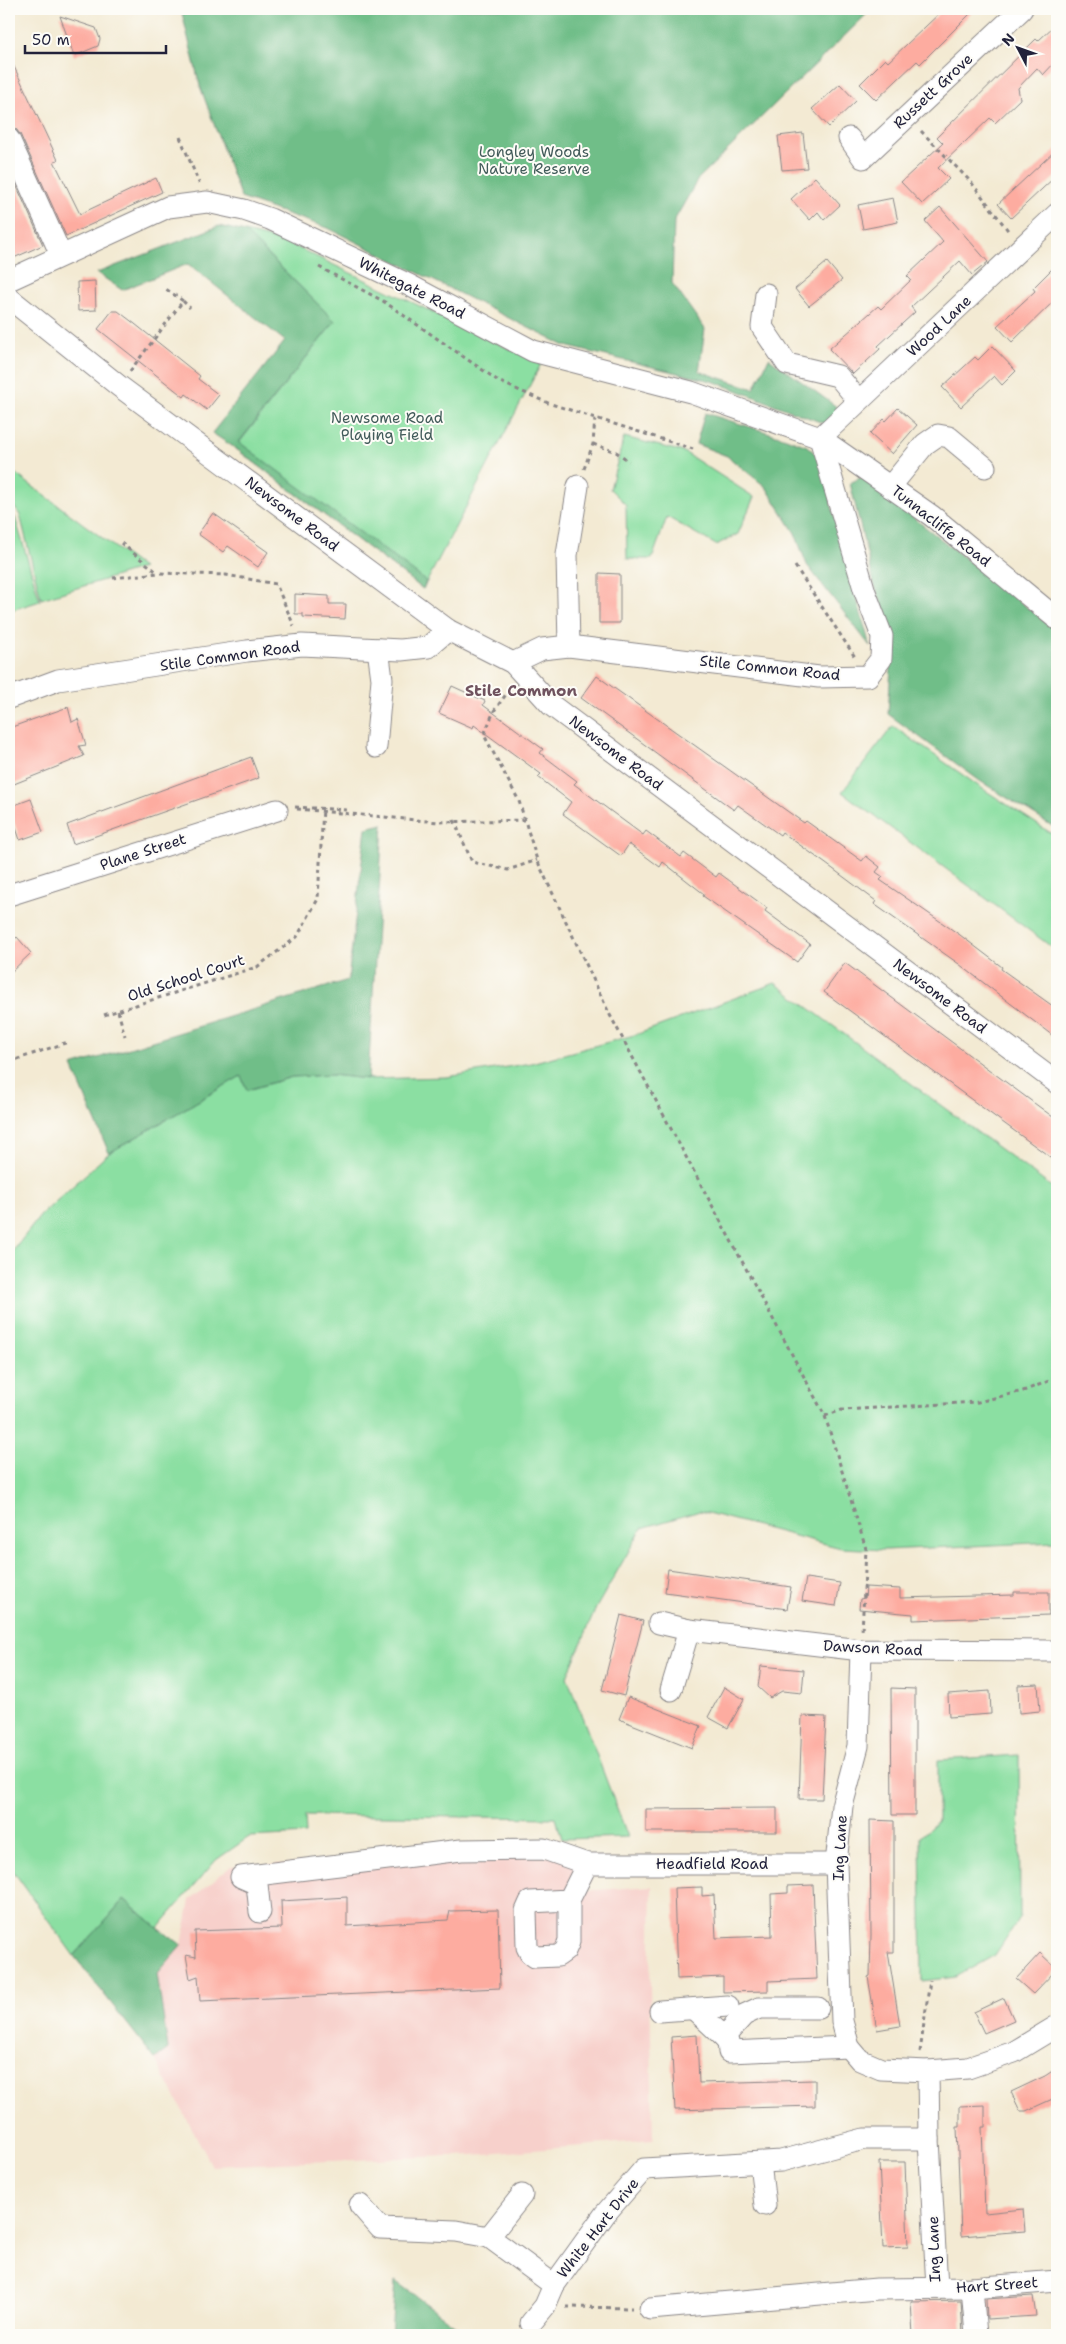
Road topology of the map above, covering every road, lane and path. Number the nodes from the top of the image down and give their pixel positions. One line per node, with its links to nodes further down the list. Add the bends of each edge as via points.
1 (1022, 9): 2 (street, Russett Grove)
2 (906, 116): 4 (street, Russett Grove, via 863,158); 8 (path, via 971,182)
3 (180, 137): 6 (path)
4 (849, 138)
5 (9, 139): 9 (street)
6 (206, 202): 9 (street, Whitegate Road, via 168,207); 20 (street, Whitegate Road, via 270,219 409,285 533,351 691,392)
7 (1057, 214): 8 (street, Wood Lane)
8 (1022, 250): 18 (street, Wood Lane)
9 (61, 255): 11 (street, Whitegate Road)
10 (315, 264): 19 (path, via 383,301 500,382 548,403)
11 (9, 280)
12 (166, 290): 15 (path)
13 (766, 294): 18 (street, via 762,327 787,364 838,376)
14 (9, 298): 17 (street, Newsome Road)
15 (183, 302): 16 (path); 17 (path)
16 (190, 308)
17 (118, 386): 32 (street, Newsome Road)
18 (858, 400): 20 (street, Wood Lane)
19 (596, 418): 21 (path); 22 (path)
20 (820, 438): 26 (street, Tunnacliffe Road); 37 (street, via 864,592 882,636 882,659)
21 (593, 444): 23 (path, via 616,452); 25 (path)
22 (693, 449)
23 (629, 461)
24 (985, 467): 26 (street, via 956,441 938,435 925,444)
25 (578, 486): 34 (street, via 567,555)
26 (890, 486): 31 (street, Tunnacliffe Road, via 932,516)
27 (121, 542): 29 (path)
28 (796, 566): 37 (path)
29 (158, 573): 30 (path); 33 (path, via 226,575 276,584)
30 (113, 578)
31 (1057, 619)
32 (448, 630): 35 (street, Stile Common Road, via 428,647); 36 (street, Newsome Road)
33 (302, 645): 35 (street, Stile Common Road); 38 (street, Stile Common Road, via 58,680)
34 (569, 646): 36 (street, Stile Common Road, via 542,649); 37 (street, Stile Common Road, via 819,677)
35 (378, 649): 39 (street, via 382,680)
36 (517, 668): 44 (path, via 484,736 519,800); 52 (street, Newsome Road, via 552,705)
37 (868, 676)
38 (9, 698)
39 (376, 747)
40 (278, 810): 41 (path); 46 (street, Plane Street)
41 (323, 810): 42 (path); 43 (path, via 390,818); 47 (path, Old School Court, via 318,899 297,937 257,967)
42 (350, 810)
43 (454, 820): 44 (path); 45 (path, via 472,862 508,870)
44 (525, 820): 45 (path)
45 (537, 860): 54 (path, via 596,986)
46 (9, 895)
47 (118, 1011): 48 (path, Old School Court); 49 (path, Old School Court)
48 (104, 1015)
49 (125, 1036)
50 (68, 1042): 51 (path)
51 (9, 1062)
52 (1057, 1083)
53 (1057, 1378): 54 (path, via 1024,1391 978,1402 842,1410)
54 (825, 1416): 57 (path, via 866,1549)
55 (659, 1623): 56 (street, Dawson Road)
56 (689, 1630): 57 (street, Dawson Road); 59 (street)
57 (861, 1650): 58 (street, Dawson Road); 61 (street, Ing Lane, via 858,1746 842,1806)
58 (1057, 1651)
59 (671, 1690)
60 (587, 1864): 61 (street, Headfield Road); 62 (street); 63 (street, Headfield Road, via 544,1849 461,1850 241,1877 257,1884)
61 (836, 1864): 71 (street, Ing Lane, via 842,2020)
62 (570, 1896)
63 (260, 1912)
64 (930, 1980): 72 (path)
65 (728, 2006): 67 (street)
66 (818, 2008): 70 (street, via 759,2008 744,2015)
67 (694, 2009): 68 (street); 70 (street)
68 (660, 2011)
69 (1057, 2026): 72 (street, via 1005,2056 968,2068)
70 (727, 2044): 71 (street)
71 (848, 2047): 72 (street, via 860,2060 881,2069)
72 (922, 2070): 73 (street, Ing Lane)
73 (928, 2139): 74 (street, White Hart Drive, via 864,2139 781,2161); 81 (street, Ing Lane)
74 (760, 2163): 77 (street); 80 (street, White Hart Drive, via 644,2168 605,2214)
75 (522, 2195): 78 (street)
76 (360, 2205): 78 (street, via 380,2228 456,2231)
77 (765, 2205)
78 (489, 2237): 80 (street, White Hart Drive)
79 (1057, 2282): 82 (street, Hart Street)
80 (554, 2285): 83 (street, White Hart Drive)
81 (937, 2288): 82 (street, Hart Street); 84 (street, Ing Lane, via 877,2289)
82 (972, 2288): 86 (street)
83 (544, 2306): 84 (path); 85 (street, White Hart Drive)
84 (650, 2309)
85 (531, 2323)
86 (976, 2335)

